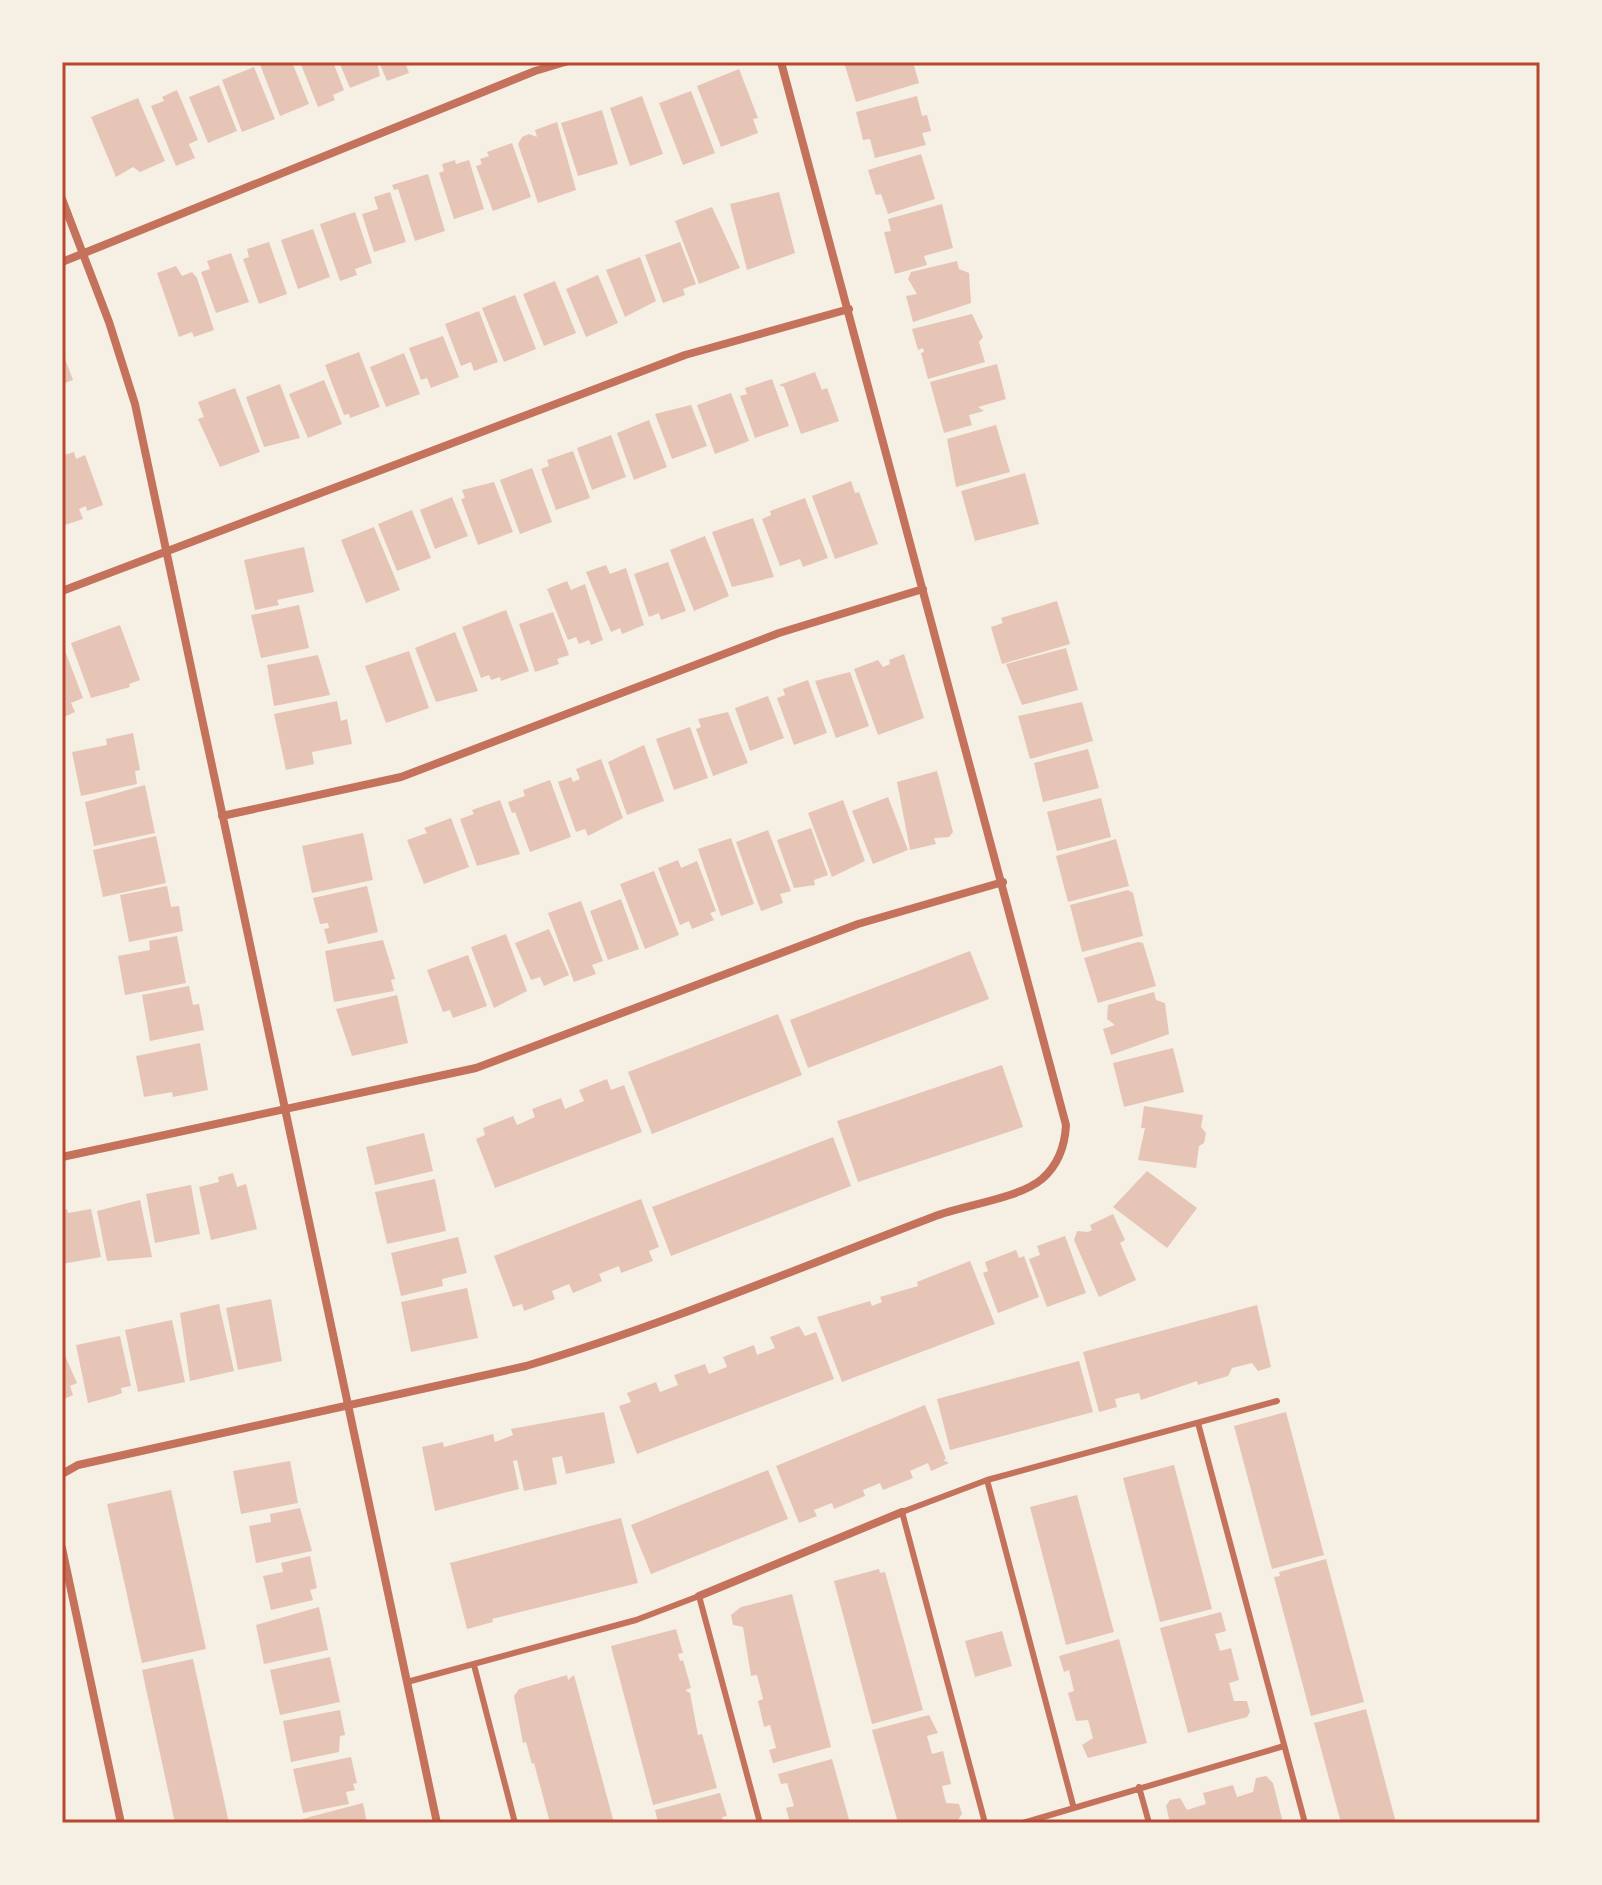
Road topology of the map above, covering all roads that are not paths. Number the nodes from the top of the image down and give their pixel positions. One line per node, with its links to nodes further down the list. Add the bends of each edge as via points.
1 (565, 62): 4 (street)
2 (781, 62): 6 (street)
3 (62, 199): 4 (street)
4 (84, 253): 5 (street); 7 (street, via 135,404)
5 (62, 262)
6 (849, 309): 7 (street, via 685,355); 8 (street)
7 (165, 552): 9 (street); 10 (street)
8 (923, 589): 10 (street, via 779,633 401,777); 11 (street)
9 (62, 591)
10 (222, 816): 12 (street)
11 (1003, 882): 12 (street, via 868,921 476,1068); 15 (street, via 1066,1125 1060,1155 1041,1179 591,1347)
12 (285, 1108): 13 (street); 15 (street)
13 (62, 1157)
14 (1277, 1401): 16 (lane)
15 (349, 1403): 17 (street, via 78,1465); 23 (street)
16 (1198, 1423): 18 (lane); 24 (lane)
17 (62, 1474)
18 (987, 1480): 19 (lane); 26 (lane)
19 (902, 1512): 21 (street); 31 (lane)
20 (62, 1548): 27 (street)
21 (699, 1596): 22 (lane, via 636,1620); 30 (lane)
22 (474, 1665): 23 (lane); 29 (lane)
23 (407, 1682): 28 (street)
24 (1284, 1746): 25 (lane); 34 (lane)
25 (1139, 1787): 26 (lane); 33 (lane)
26 (1073, 1805): 32 (lane)
27 (121, 1823)
28 (437, 1823)
29 (515, 1823)
30 (760, 1823)
31 (985, 1823)
32 (1023, 1823)
33 (1149, 1823)
34 (1305, 1823)

